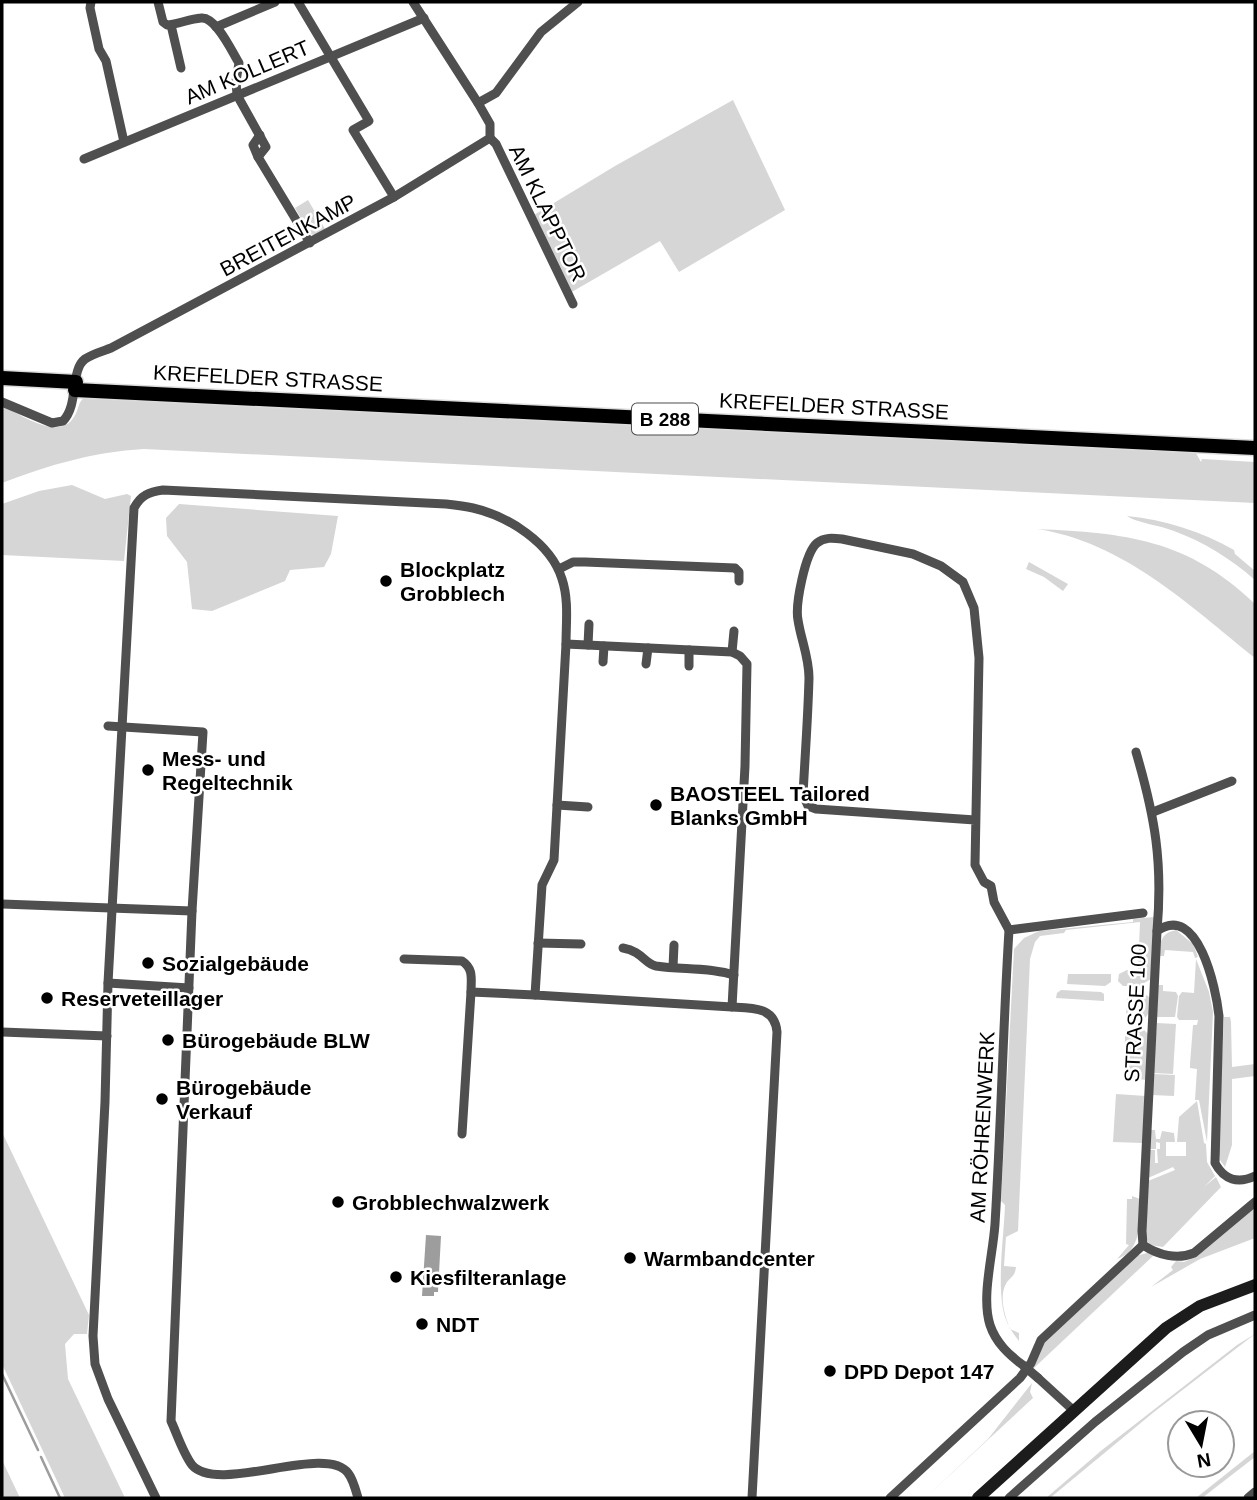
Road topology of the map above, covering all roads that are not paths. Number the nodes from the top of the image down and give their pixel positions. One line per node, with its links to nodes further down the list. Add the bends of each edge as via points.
1 (91, 2): 15 (street)
2 (158, 2): 8 (street, via 163,22)
3 (275, 2): 9 (street)
4 (298, 2): 10 (street)
5 (414, 2): 7 (street)
6 (578, 2): 13 (street, via 541,32 496,93)
7 (424, 18): 10 (street, AM KOLLERT); 13 (street)
8 (171, 25): 9 (street, via 203,17); 11 (street)
9 (216, 27): 12 (street, via 239,64)
10 (331, 56): 12 (street, AM KOLLERT); 17 (street, via 369,121 353,130)
11 (181, 68)
12 (237, 95): 15 (street, AM KOLLERT); 18 (street, via 266,147 258,157)
13 (478, 103): 14 (street, via 490,124)
14 (490, 138): 17 (street, BREITENKAMP); 19 (street, AM KLAPPTOR)
15 (124, 142): 16 (street, AM KOLLERT)
16 (84, 159)
17 (394, 197): 18 (street, BREITENKAMP)
18 (310, 243): 22 (street, BREITENKAMP, via 87,357)
19 (573, 304)
20 (2, 378): 22 (main road, KREFELDER STRASSE / B 288)
21 (2, 386): 22 (main road, KREFELDER STRASSE / B 288)
22 (76, 386): 23 (street, BREITENKAMP, via 67,417 58,423); 24 (main road, KREFELDER STRASSE / B 288); 25 (main road, KREFELDER STRASSE / B 288)
23 (2, 402)
24 (1255, 440)
25 (1255, 448)
26 (585, 562): 27 (street); 28 (street); 29 (street, via 735,568)
27 (559, 569): 32 (street, via 566,599); 42 (street, via 527,534 502,518 473,508 150,492 139,498 134,508)
28 (590, 573)
29 (739, 581)
30 (589, 624): 33 (street)
31 (734, 631): 37 (street)
32 (566, 644): 33 (street); 45 (street)
33 (588, 645): 34 (street)
34 (604, 646): 35 (street); 38 (street)
35 (648, 648): 36 (street); 39 (street)
36 (689, 650): 37 (street); 40 (street)
37 (732, 652): 61 (street, via 747,664 749,674)
38 (603, 662)
39 (646, 664)
40 (689, 666)
41 (108, 726): 42 (street)
42 (123, 727): 50 (street); 51 (street, via 203,732)
43 (1136, 752): 47 (street)
44 (1233, 781): 47 (street)
45 (557, 805): 46 (street); 55 (street, via 554,860 542,885)
46 (588, 807)
47 (1153, 812): 54 (street, via 1160,869)
48 (975, 820): 48 (street, AM RÖHRENWERK, via 979,658 974,607 963,583 941,566 913,554 842,539 822,540 811,551 797,618 809,675 803,795 808,806); 53 (street, AM RÖHRENWERK, via 975,865 991,886)
49 (2, 904): 50 (street)
50 (112, 907): 51 (street); 62 (street)
51 (192, 911): 63 (street)
52 (1143, 913): 53 (street)
53 (1009, 930): 75 (street, AM RÖHRENWERK, bridge, via 994,1241 986,1305 995,1337)
54 (1157, 931): 70 (street, STRASSE 100, via 1179,925 1197,941 1219,1016 1213,1155 1219,1171 1237,1181); 72 (street, STRASSE 100)
55 (538, 943): 56 (street); 65 (street)
56 (581, 944)
57 (674, 945): 60 (street)
58 (623, 948): 60 (street, via 636,950 652,965)
59 (404, 959): 64 (street, via 462,961 471,973)
60 (673, 967): 61 (street)
61 (734, 975): 66 (street)
62 (108, 983): 63 (street); 68 (street)
63 (190, 988): 78 (street, via 171,1421 192,1465 204,1473 328,1463 349,1473)
64 (471, 992): 65 (street); 69 (street)
65 (535, 995): 66 (street)
66 (732, 1007): 79 (street, via 771,1014 777,1032)
67 (2, 1032): 68 (street)
68 (107, 1037): 77 (street, via 95,1364)
69 (462, 1134)
70 (1255, 1177)
71 (1255, 1202): 72 (street, via 1185,1257)
72 (1143, 1245): 80 (street, via 1041,1340 1020,1378)
73 (1255, 1285): 75 (main road, via 1200,1306 1166,1328)
74 (1255, 1315): 82 (street, via 1208,1335 1183,1352)
75 (1073, 1410): 81 (main road)
76 (1255, 1492): 83 (street)
77 (156, 1498)
78 (358, 1498)
79 (752, 1498)
80 (890, 1498)
81 (978, 1498)
82 (1009, 1498)
83 (1248, 1498)

